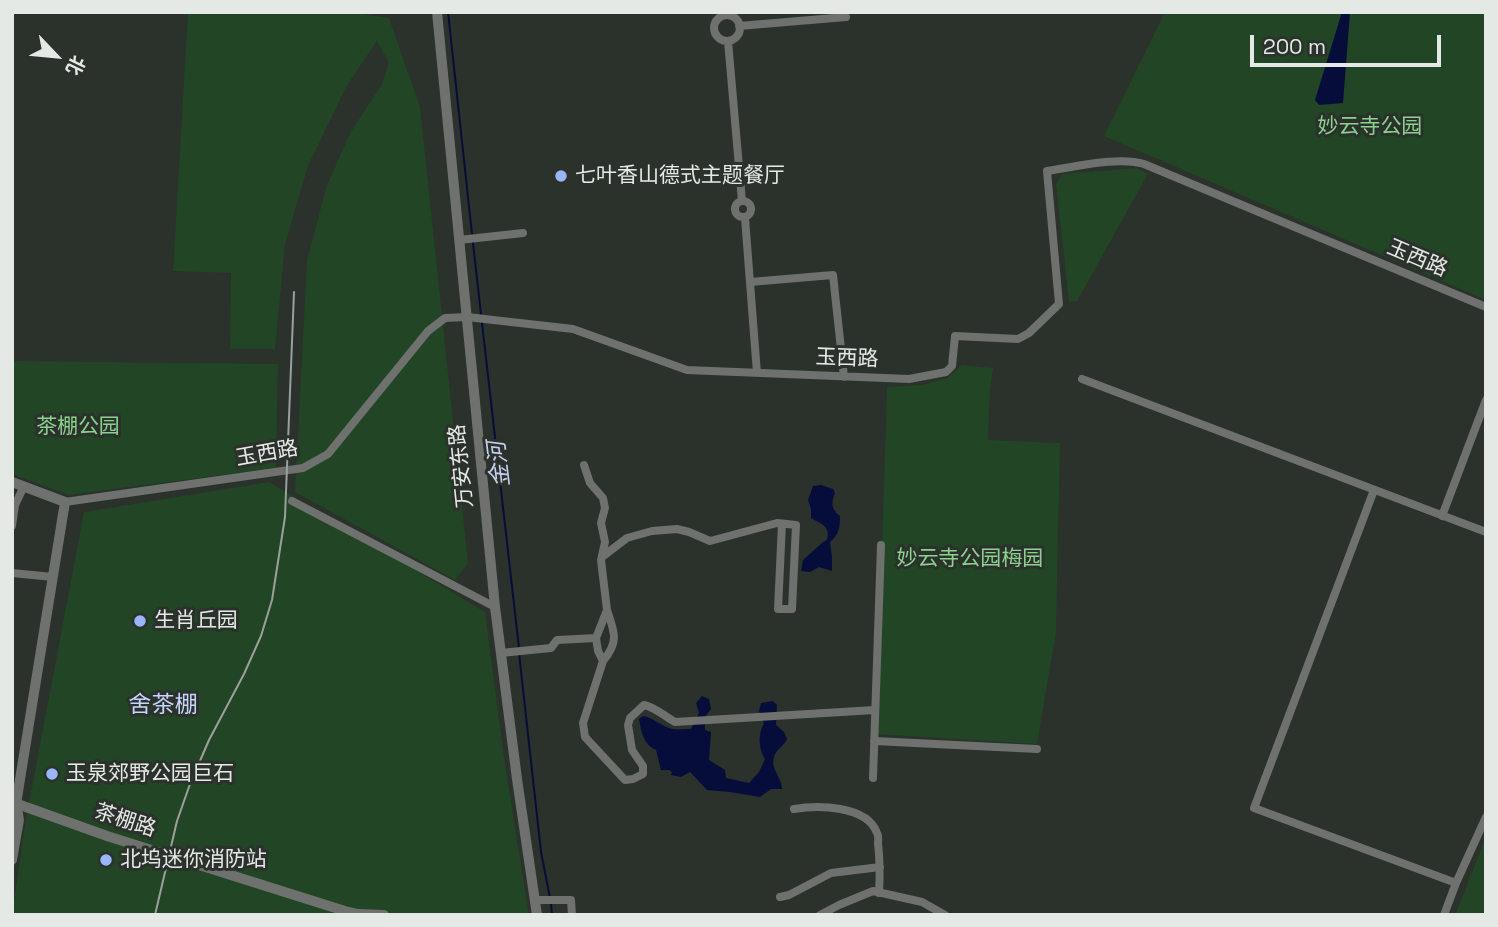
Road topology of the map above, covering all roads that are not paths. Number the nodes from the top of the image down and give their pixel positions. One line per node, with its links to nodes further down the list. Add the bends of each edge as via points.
1 (437, 12): 7 (street, 万安东路)
2 (726, 14): 4 (street); 5 (street, via 714,25 720,39)
3 (846, 17): 4 (street)
4 (739, 26): 5 (street, via 736,37)
5 (728, 41): 8 (street, via 742,201 735,211 745,218)
6 (523, 233): 7 (street)
7 (469, 239): 10 (street, 万安东路)
8 (750, 282): 11 (street); 12 (street, via 834,275)
9 (1486, 307): 12 (street, 玉西路, via 1144,164 1119,162 1047,171 1059,304 1029,333 1018,339 955,336 953,366 946,372 909,379)
10 (471, 318): 11 (street, 玉西路, via 573,329 687,370); 20 (street, 玉西路, via 445,318 428,331 328,454 303,468); 29 (street, 万安东路)
11 (757, 373): 12 (street, 玉西路)
12 (844, 377)
13 (1082, 379): 18 (street)
14 (1486, 400): 21 (street)
15 (584, 465): 26 (street, via 606,508 601,523)
16 (12, 482): 17 (street)
17 (24, 486): 20 (street); 23 (street)
18 (1374, 490): 21 (street); 44 (street, via 1254,808)
19 (292, 501): 29 (street)
20 (65, 502): 28 (street)
21 (1442, 516): 24 (street)
22 (782, 524): 22 (street, via 796,525 792,609 778,608); 26 (street, via 710,541 677,529 652,531 627,538)
23 (12, 526)
24 (1486, 533)
25 (881, 545): 34 (street)
26 (602, 557): 30 (street)
27 (12, 573): 28 (street)
28 (53, 577): 38 (street)
29 (495, 607): 32 (street, 万安东路)
30 (607, 610): 31 (street); 33 (street, via 615,633 612,650)
31 (596, 638): 32 (street, via 557,640 551,648); 33 (street)
32 (501, 653): 47 (street, 万安东路)
33 (603, 662): 34 (street, via 583,723 585,737 625,780 643,774 628,725 629,718 644,705 675,722)
34 (875, 710): 35 (street)
35 (874, 741): 36 (street); 37 (street)
36 (1037, 748)
37 (873, 779)
38 (14, 802): 40 (street); 42 (street, via 19,820); 48 (street, 茶棚路, via 345,911)
39 (794, 809): 43 (street, via 828,807 859,815 877,832)
40 (12, 816)
41 (1486, 817): 44 (street)
42 (12, 860)
43 (880, 867): 45 (street); 46 (street, via 831,873)
44 (1456, 883): 53 (street)
45 (879, 893): 51 (street, via 873,891); 52 (street, via 922,902)
46 (780, 897)
47 (535, 900): 49 (street, 万安东路); 50 (street, via 572,900)
48 (384, 915)
49 (537, 915)
50 (572, 915)
51 (820, 915)
52 (945, 915)
53 (1444, 915)

